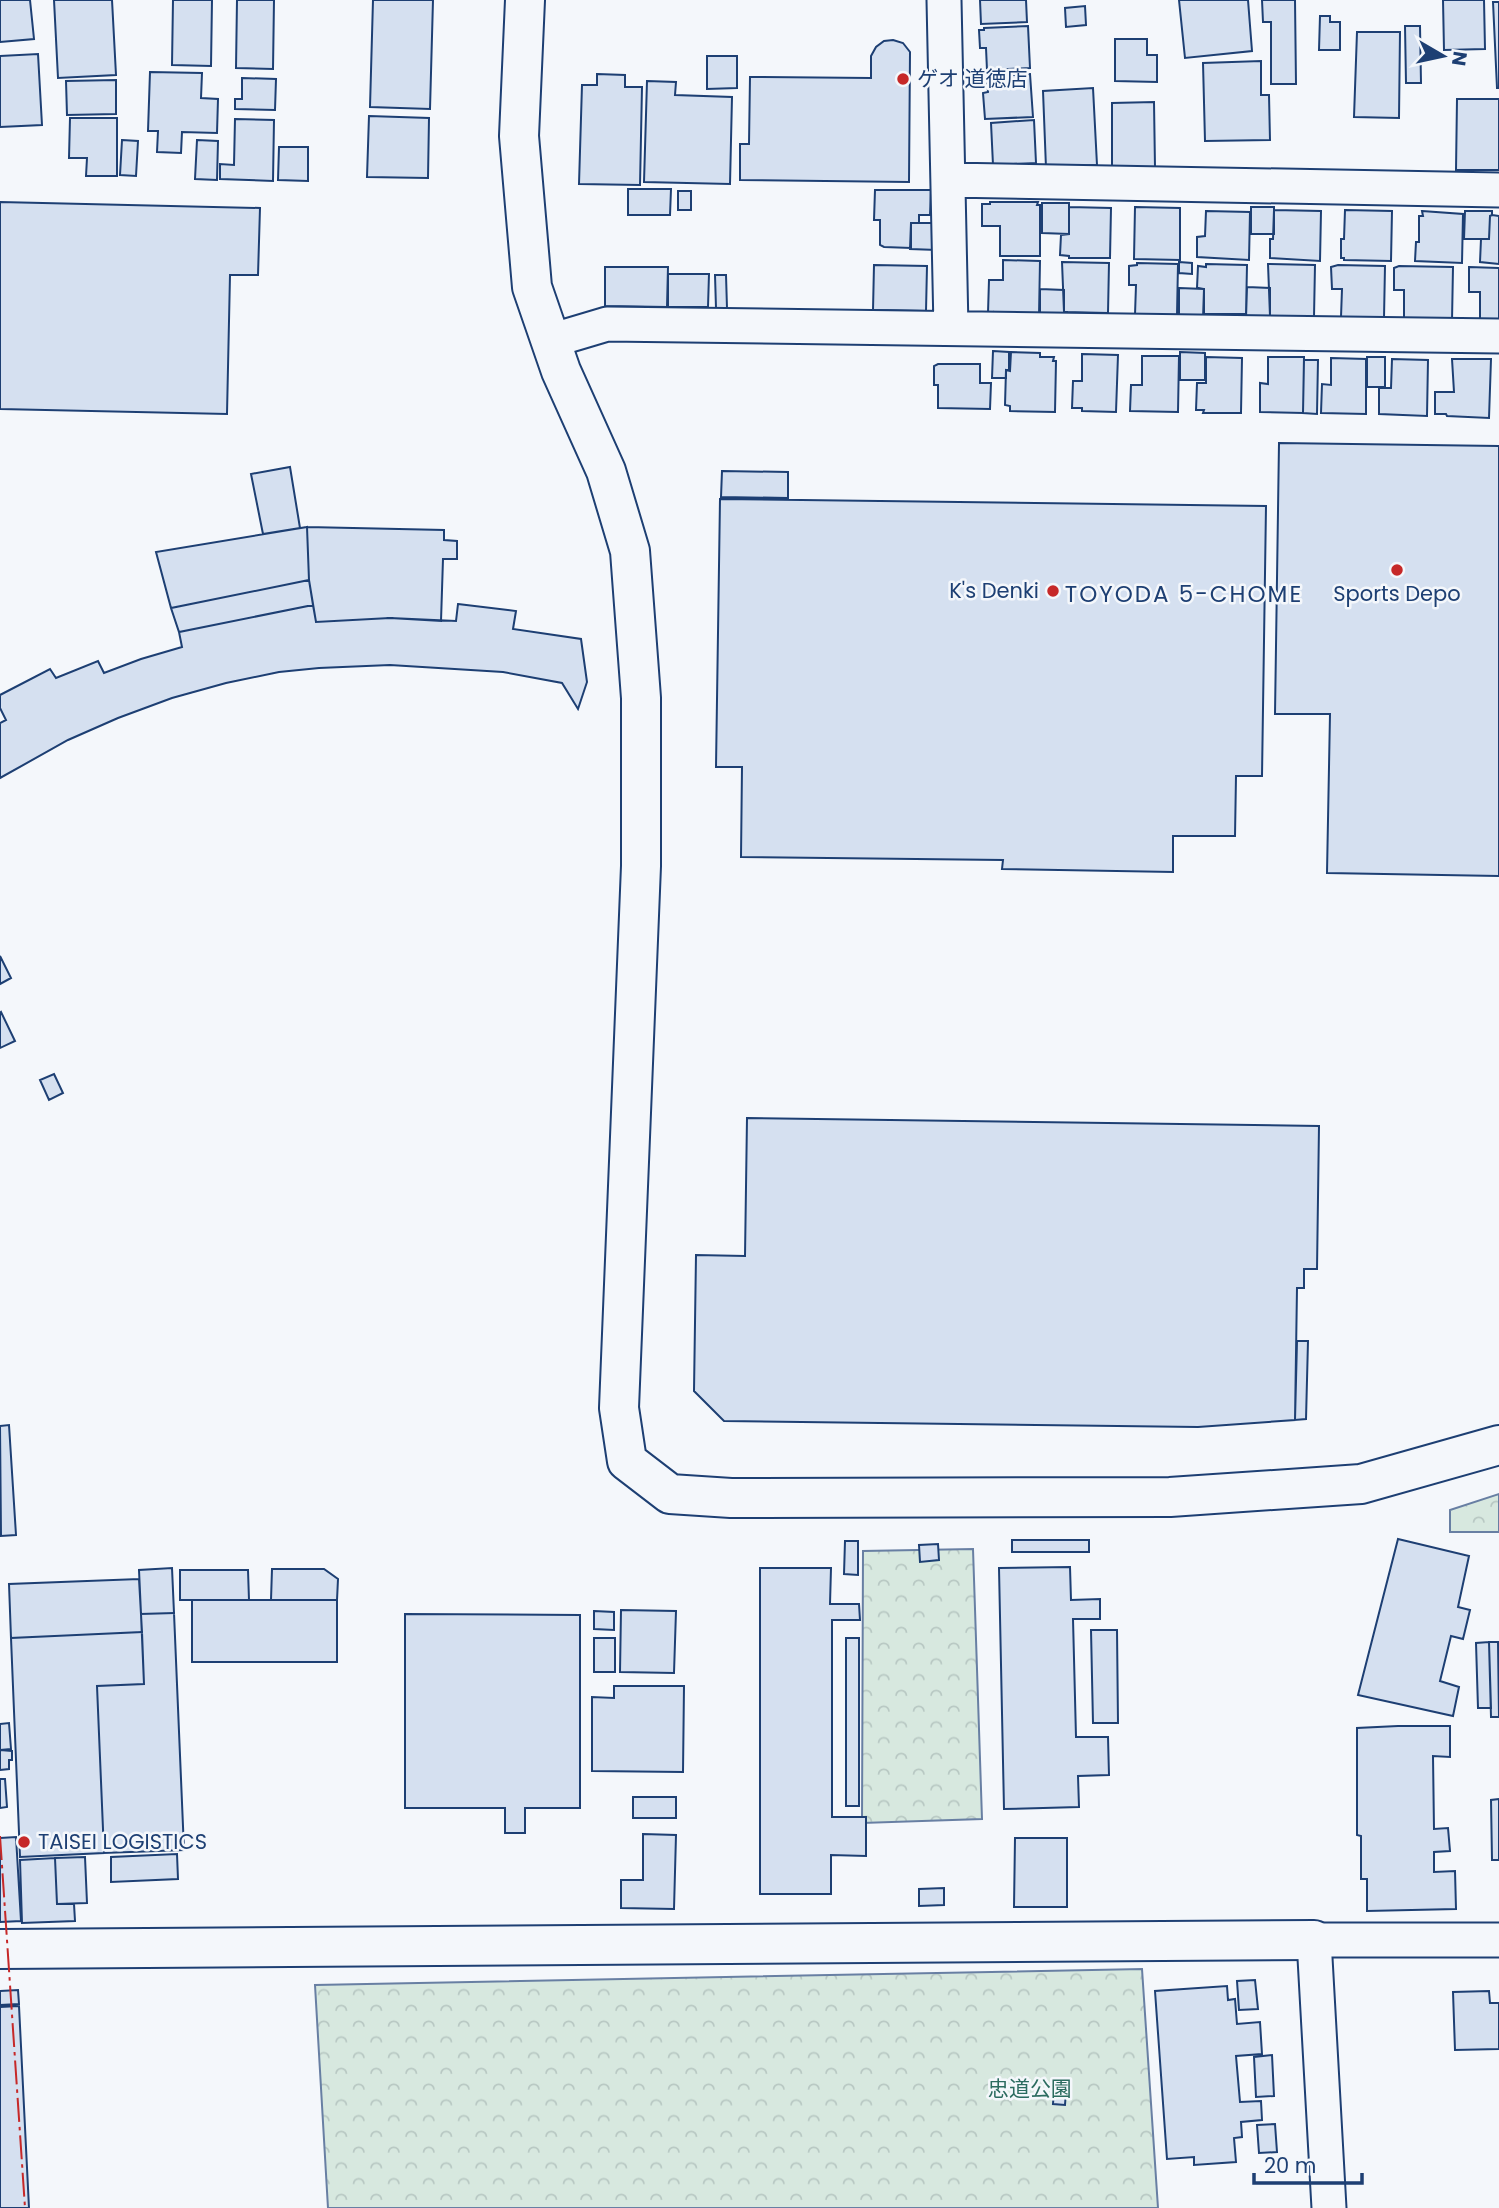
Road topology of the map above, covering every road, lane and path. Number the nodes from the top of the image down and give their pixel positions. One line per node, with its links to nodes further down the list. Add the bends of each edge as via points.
1 (525, 0): 7 (street, via 519,136 532,287)
2 (944, 0): 3 (street)
3 (948, 180): 4 (street); 5 (street)
4 (1499, 190)
5 (951, 328): 6 (street); 7 (street, via 607,324)
6 (1499, 336)
7 (550, 341): 8 (street, via 606,471 630,551 640,684 641,866 618,1408 627,1461 670,1494 731,1498 1170,1497 1361,1484)
8 (1499, 1445)
9 (1314, 1940): 10 (street); 11 (street); 12 (street)
10 (1499, 1940)
11 (0, 1949)
12 (1329, 2208)

